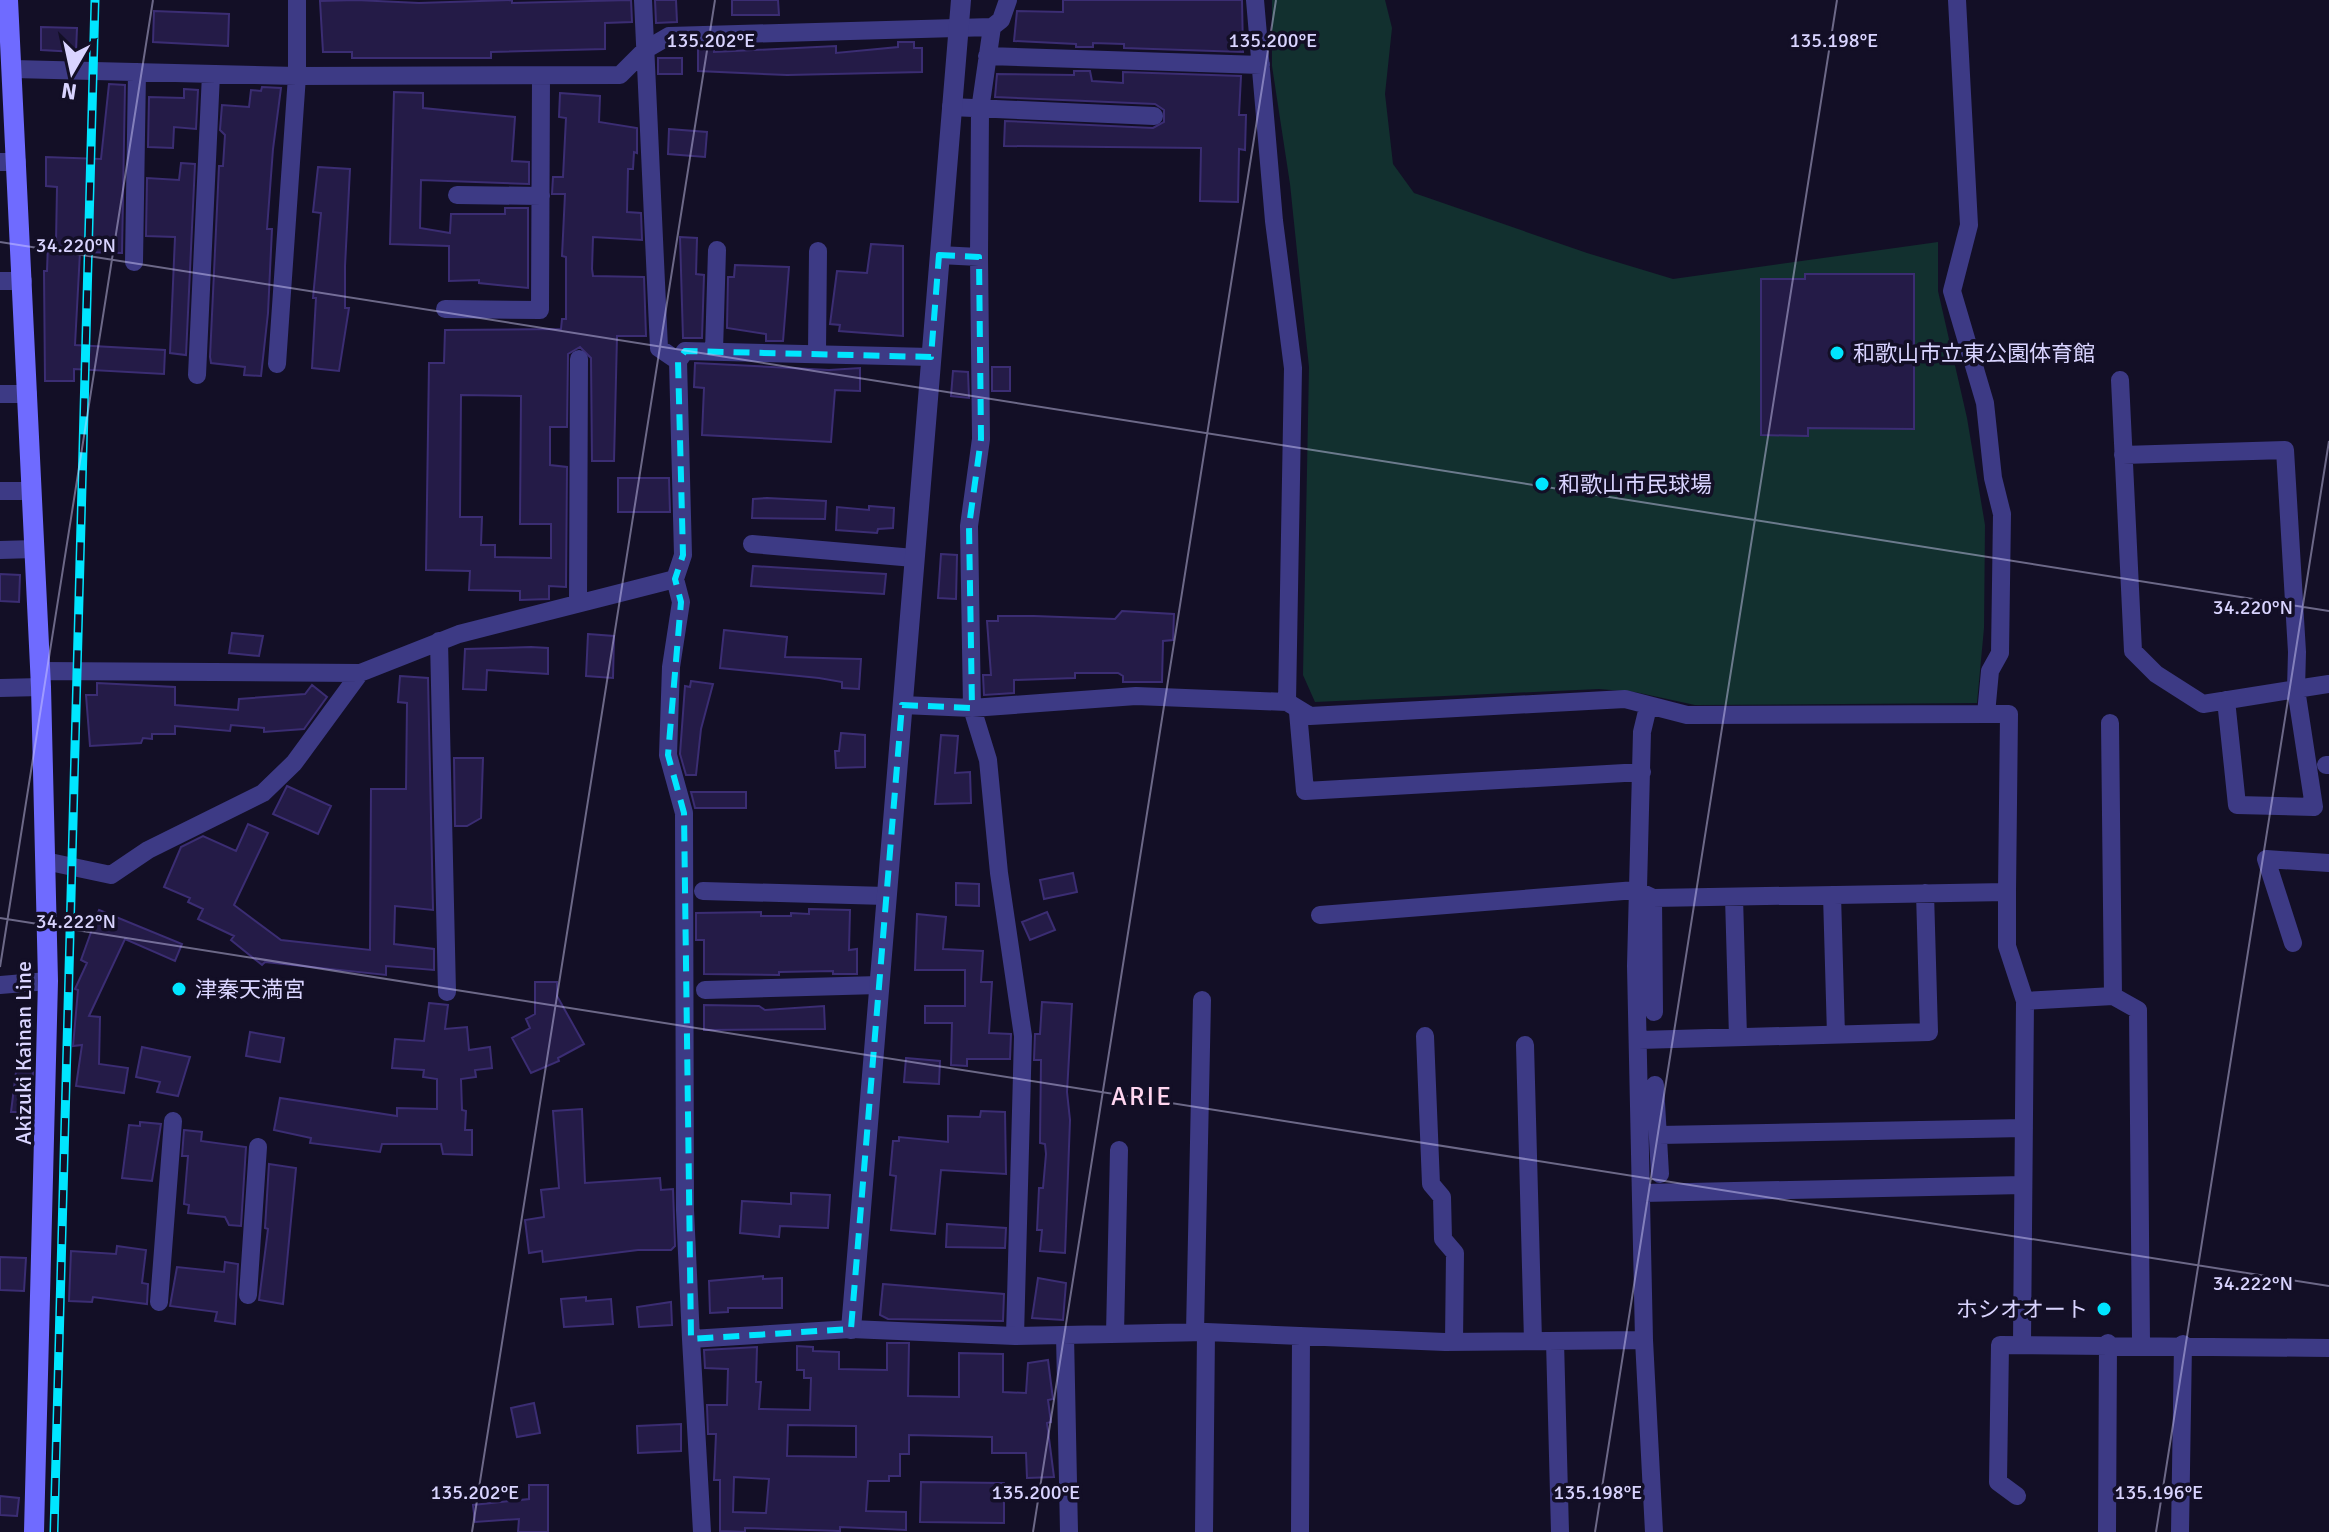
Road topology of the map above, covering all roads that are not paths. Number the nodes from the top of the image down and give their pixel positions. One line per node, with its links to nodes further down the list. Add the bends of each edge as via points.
1 (297, 0): 16 (street)
2 (643, 0): 10 (street)
3 (961, 0): 8 (street)
4 (1008, 0): 9 (street, via 1001,20)
5 (1255, 0): 12 (street)
6 (1957, 0): 62 (street, via 1969,225 1952,291 1985,403 2002,514 2000,653 1990,671)
7 (6, 12): 15 (main road, Akizuki Kainan Line)
8 (958, 27): 9 (street); 10 (street, via 669,36); 18 (street)
9 (992, 27): 11 (street)
10 (645, 50): 17 (street, via 620,75); 36 (street, via 659,348)
11 (987, 56): 12 (street); 19 (street)
12 (1261, 65): 59 (street, via 1293,368)
13 (137, 72): 14 (street); 15 (street); 28 (street)
14 (211, 74): 16 (street); 38 (street)
15 (9, 76): 21 (main road, Akizuki Kainan Line)
16 (297, 76): 17 (street); 37 (street)
17 (541, 76): 23 (street)
18 (951, 107): 19 (street); 26 (street)
19 (980, 110): 20 (street); 27 (street)
20 (1154, 116)
21 (9, 162): 30 (main road, Akizuki Kainan Line)
22 (457, 195): 23 (street)
23 (541, 196): 31 (street, via 540,310)
24 (717, 250): 32 (street)
25 (818, 251): 33 (street)
26 (939, 255): 27 (street); 34 (street)
27 (979, 257): 61 (street, via 981,439 969,526)
28 (134, 262)
29 (0, 281): 30 (street)
30 (23, 281): 41 (main road, Akizuki Kainan Line)
31 (445, 309)
32 (714, 351): 33 (street); 36 (street, via 685,351)
33 (817, 352): 34 (street)
34 (931, 357): 48 (street)
35 (579, 359): 50 (street)
36 (678, 361): 49 (street, via 683,555)
37 (277, 364)
38 (197, 375)
39 (2120, 380): 42 (street)
40 (0, 394): 41 (street)
41 (28, 394): 44 (main road, Akizuki Kainan Line)
42 (2123, 455): 56 (street, via 2285,450); 57 (street, via 2133,651 2156,674 2203,704)
43 (0, 491): 44 (street)
44 (32, 491): 46 (main road, Akizuki Kainan Line)
45 (752, 544): 48 (street)
46 (35, 549): 47 (street); 53 (main road, Akizuki Kainan Line)
47 (0, 550)
48 (914, 558): 58 (street)
49 (675, 579): 50 (street); 107 (street, via 681,602 671,667 668,755 684,813 685,1210)
50 (578, 603): 51 (street)
51 (439, 641): 52 (street); 80 (street)
52 (360, 673): 53 (street); 65 (street, via 294,763 263,793 148,850 111,875)
53 (41, 679): 55 (street); 65 (main road, Akizuki Kainan Line)
54 (2329, 684): 56 (street)
55 (0, 688)
56 (2296, 689): 57 (street); 57 (street, via 2314,807 2237,805)
57 (2226, 700)
58 (902, 705): 61 (street); 72 (street)
59 (1293, 707): 60 (street, via 1310,716 1625,699); 61 (street, via 1136,696); 64 (street, via 1305,791)
60 (1648, 707): 62 (street, via 1687,715); 64 (street)
61 (972, 708): 105 (street, via 988,760 1023,1036)
62 (1986, 714): 68 (street, via 2009,714)
63 (2110, 723): 81 (street)
64 (1642, 772): 70 (street)
65 (45, 861): 76 (main road, Akizuki Kainan Line)
66 (2329, 863): 75 (street, via 2266,859)
67 (703, 891): 72 (street)
68 (2007, 892): 69 (street); 83 (street, via 2007,946)
69 (1925, 893): 71 (street); 85 (street, via 1929,1032)
70 (1644, 894): 73 (street); 74 (street); 84 (street); 88 (street)
71 (1832, 895): 73 (street); 85 (street)
72 (886, 896): 78 (street)
73 (1734, 897): 87 (street)
74 (1320, 915)
75 (2293, 943)
76 (48, 981): 77 (street); 118 (main road, Akizuki Kainan Line)
77 (0, 985)
78 (879, 985): 79 (street); 101 (street)
79 (705, 990)
80 (447, 992)
81 (2113, 996): 83 (street); 114 (street, via 2138,1010)
82 (1202, 1000): 102 (street)
83 (2025, 1001): 92 (street)
84 (1654, 1012)
85 (1836, 1035): 87 (street)
86 (1425, 1036): 111 (street, via 1431,1184 1442,1197 1443,1239 1455,1253)
87 (1738, 1037): 88 (street)
88 (1639, 1040): 98 (street)
89 (1525, 1045): 109 (street)
90 (1655, 1085): 93 (street)
91 (173, 1121): 100 (street)
92 (2024, 1128): 93 (street); 97 (street)
93 (1659, 1135): 96 (street)
94 (258, 1147): 99 (street)
95 (1119, 1150): 103 (street)
96 (1660, 1174)
97 (2023, 1185): 98 (street); 112 (street)
98 (1643, 1193): 108 (street)
99 (248, 1295)
100 (159, 1302)
101 (851, 1329): 105 (street); 107 (street)
102 (1201, 1332): 103 (street); 106 (street); 121 (street)
103 (1115, 1334): 104 (street)
104 (1065, 1335): 105 (street); 120 (street)
105 (1015, 1336)
106 (1301, 1336): 111 (street); 122 (street)
107 (691, 1339): 119 (street)
108 (1644, 1340): 110 (street); 124 (street)
109 (1533, 1341): 110 (street); 111 (street)
110 (1555, 1341): 123 (street)
111 (1454, 1342)
112 (2022, 1343): 113 (street); 117 (street, via 2000,1345 1998,1482)
113 (2108, 1343): 114 (street); 125 (street)
114 (2141, 1343): 115 (street)
115 (2183, 1344): 116 (street); 126 (street)
116 (2329, 1348)
117 (2017, 1496)
118 (34, 1532)
119 (702, 1532)
120 (1069, 1532)
121 (1204, 1532)
122 (1300, 1532)
123 (1560, 1532)
124 (1654, 1532)
125 (2107, 1532)
126 (2180, 1532)

